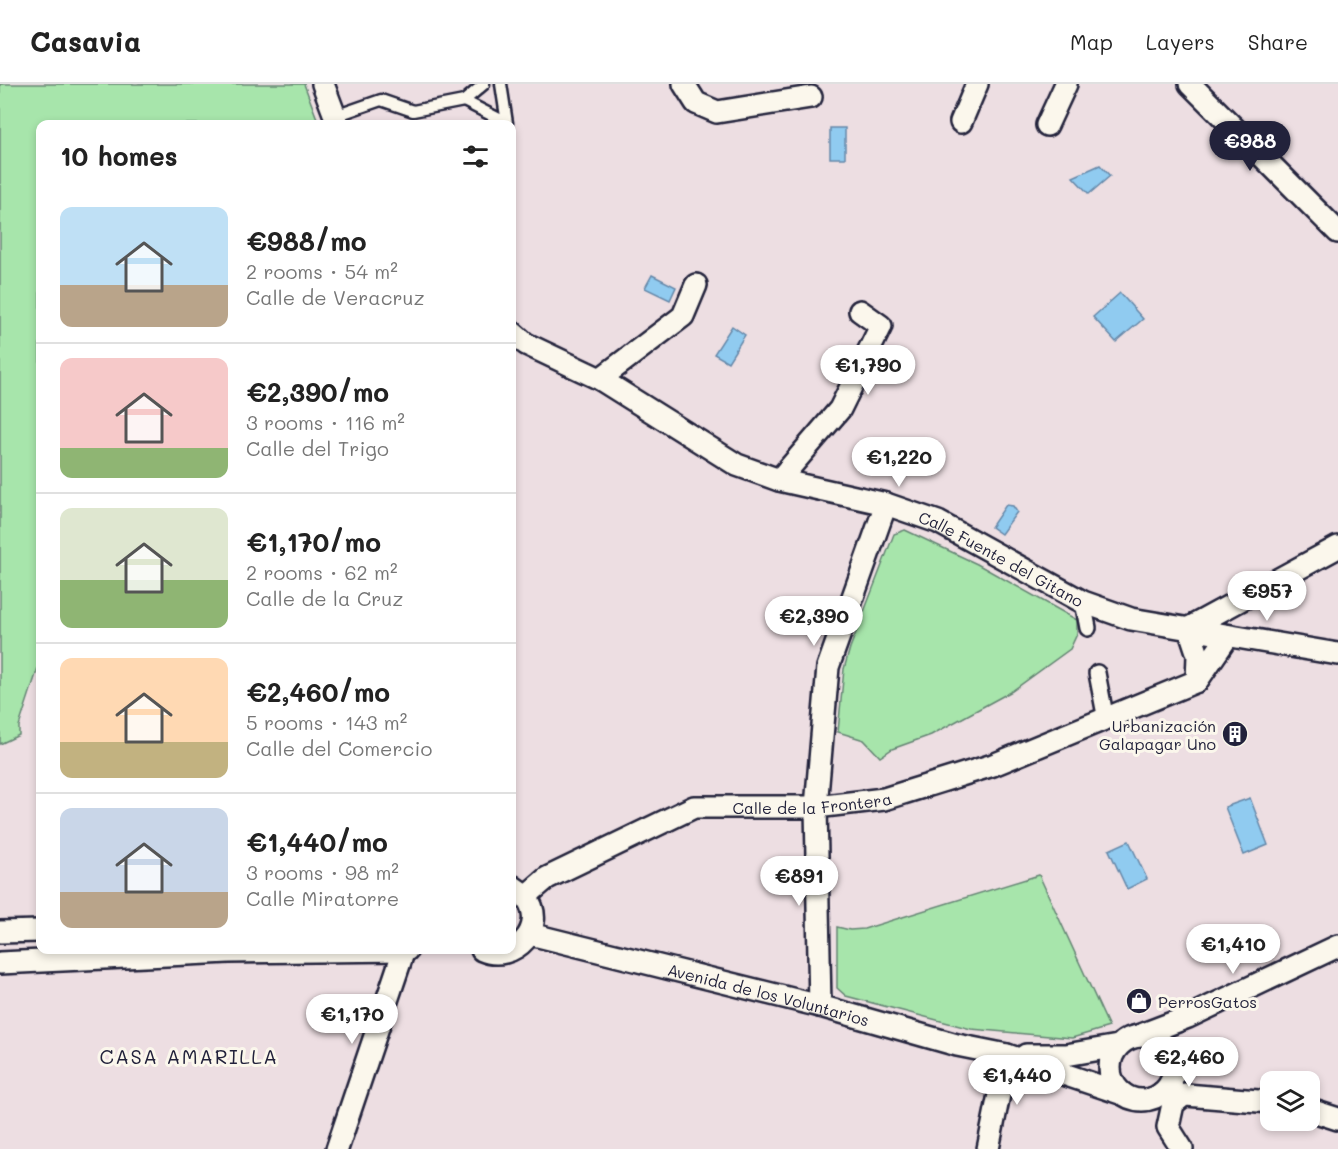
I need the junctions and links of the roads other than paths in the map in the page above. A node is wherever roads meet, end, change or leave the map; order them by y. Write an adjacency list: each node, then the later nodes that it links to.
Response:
1 (323, 84): 10 (street)
2 (484, 84): 9 (lane)
3 (501, 84): 12 (lane)
4 (684, 84): 8 (street)
5 (977, 84): 13 (street)
6 (1066, 84): 14 (street)
7 (1190, 84): 15 (street)
8 (811, 97)
9 (464, 101): 10 (lane); 11 (lane)
10 (336, 120)
11 (501, 120)
12 (507, 120)
13 (961, 122)
14 (1047, 125)
15 (1338, 232)
16 (696, 285): 19 (street)
17 (860, 311): 20 (street)
18 (516, 335): 19 (street, Calle Fuente del Gitano)
19 (600, 379): 20 (street, Calle Fuente del Gitano)
20 (779, 480): 21 (street, Calle Fuente del Gitano)
21 (886, 504): 23 (street, Calle Fuente del Gitano); 31 (street)
22 (1338, 547): 24 (street)
23 (1083, 602): 24 (street, Calle Fuente del Gitano); 25 (street)
24 (1189, 627): 26 (street); 29 (street)
25 (1088, 628)
26 (1228, 636): 27 (street); 29 (street)
27 (1338, 654)
28 (1097, 673): 30 (street)
29 (1197, 681): 30 (street, Calle de la Frontera)
30 (1106, 720): 31 (street, Calle de la Frontera)
31 (816, 807): 32 (street, Calle de la Frontera); 41 (street)
32 (519, 891): 35 (street)
33 (36, 931): 34 (street)
34 (0, 932)
35 (530, 934): 37 (street); 41 (street, Avenida de los Voluntarios)
36 (1338, 946): 42 (street)
37 (516, 948)
38 (172, 954): 40 (street)
39 (404, 954): 52 (street)
40 (0, 963)
41 (820, 1006): 44 (street, Avenida de los Voluntarios)
42 (1138, 1036): 43 (street); 47 (street)
43 (1118, 1046): 44 (street, Avenida de los Voluntarios); 45 (street)
44 (1007, 1055): 45 (street, Avenida de los Voluntarios); 53 (street)
45 (1124, 1094): 47 (street)
46 (1185, 1094): 47 (street); 48 (street); 51 (street)
47 (1159, 1095): 51 (street)
48 (1260, 1101)
49 (1320, 1113): 50 (street)
50 (1338, 1119)
51 (1168, 1126): 54 (street)
52 (337, 1149)
53 (988, 1149)
54 (1182, 1149)

